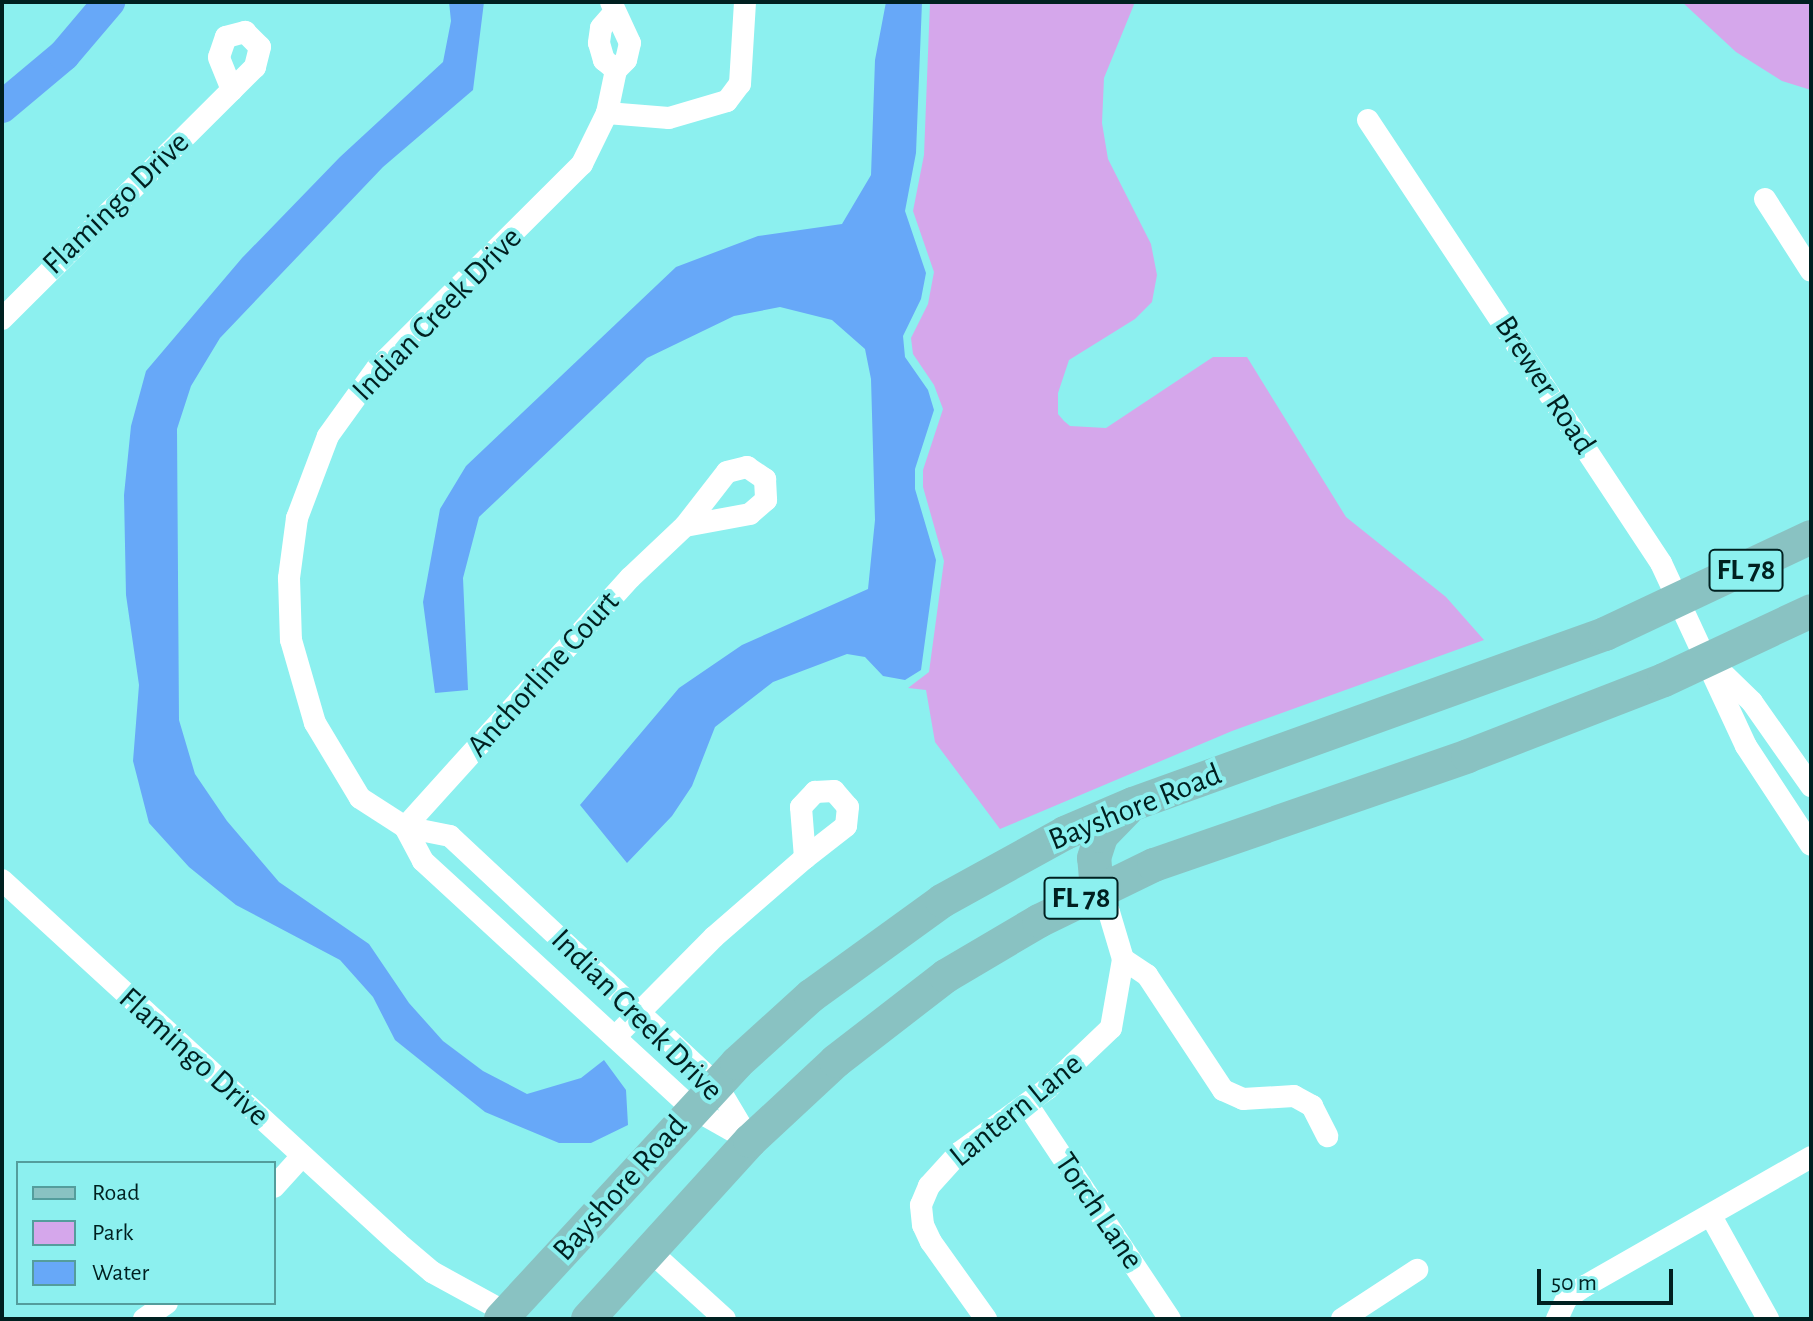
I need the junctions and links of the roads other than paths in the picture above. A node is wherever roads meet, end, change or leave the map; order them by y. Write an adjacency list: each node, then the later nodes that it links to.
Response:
1 (745, 2): 4 (street)
2 (612, 8): 4 (street, Indian Creek Drive)
3 (232, 90): 8 (street, Flamingo Drive)
4 (607, 113): 16 (street, Indian Creek Drive)
5 (1368, 120): 11 (street, Brewer Road)
6 (1765, 199): 7 (street)
7 (1811, 271)
8 (2, 319)
9 (685, 526): 16 (street, Anchorline Court)
10 (1811, 537): 11 (main road, Bayshore Road / FL 78)
11 (1681, 602): 13 (street, Brewer Road); 15 (main road, Bayshore Road / FL 78)
12 (1811, 611): 13 (main road, Bayshore Road / FL 78)
13 (1708, 659): 14 (street); 17 (street, Brewer Road); 20 (main road, Bayshore Road / FL 78)
14 (1811, 786)
15 (1133, 804): 20 (main road); 24 (main road, Bayshore Road / FL 78)
16 (405, 827): 22 (street, Indian Creek Drive); 23 (street, Indian Creek Drive)
17 (1811, 845)
18 (805, 858): 22 (street)
19 (2, 880): 28 (street, Flamingo Drive)
20 (1097, 890): 21 (street, Lantern Lane); 27 (main road, Bayshore Road / FL 78)
21 (1123, 959): 25 (street, Lantern Lane); 26 (street)
22 (640, 1013): 23 (street); 24 (street, Indian Creek Drive)
23 (616, 1036): 24 (street, Indian Creek Drive)
24 (704, 1096): 27 (street, Indian Creek Drive); 27 (street, Indian Creek Drive); 35 (main road, Bayshore Road / FL 78)
25 (1027, 1104): 39 (street, Lantern Lane); 40 (street, Torch Lane)
26 (1327, 1136)
27 (750, 1141): 32 (main road, Bayshore Road / FL 78)
28 (302, 1156): 30 (street); 35 (street, Flamingo Drive)
29 (1811, 1157): 31 (street)
30 (276, 1185)
31 (1711, 1216): 42 (street); 43 (street)
32 (650, 1251): 37 (main road, Bayshore Road / FL 78); 38 (street)
33 (1417, 1270): 41 (street)
34 (164, 1305): 36 (street)
35 (504, 1316)
36 (144, 1319)
37 (588, 1319)
38 (725, 1319)
39 (986, 1319)
40 (1170, 1319)
41 (1342, 1319)
42 (1557, 1319)
43 (1768, 1319)

